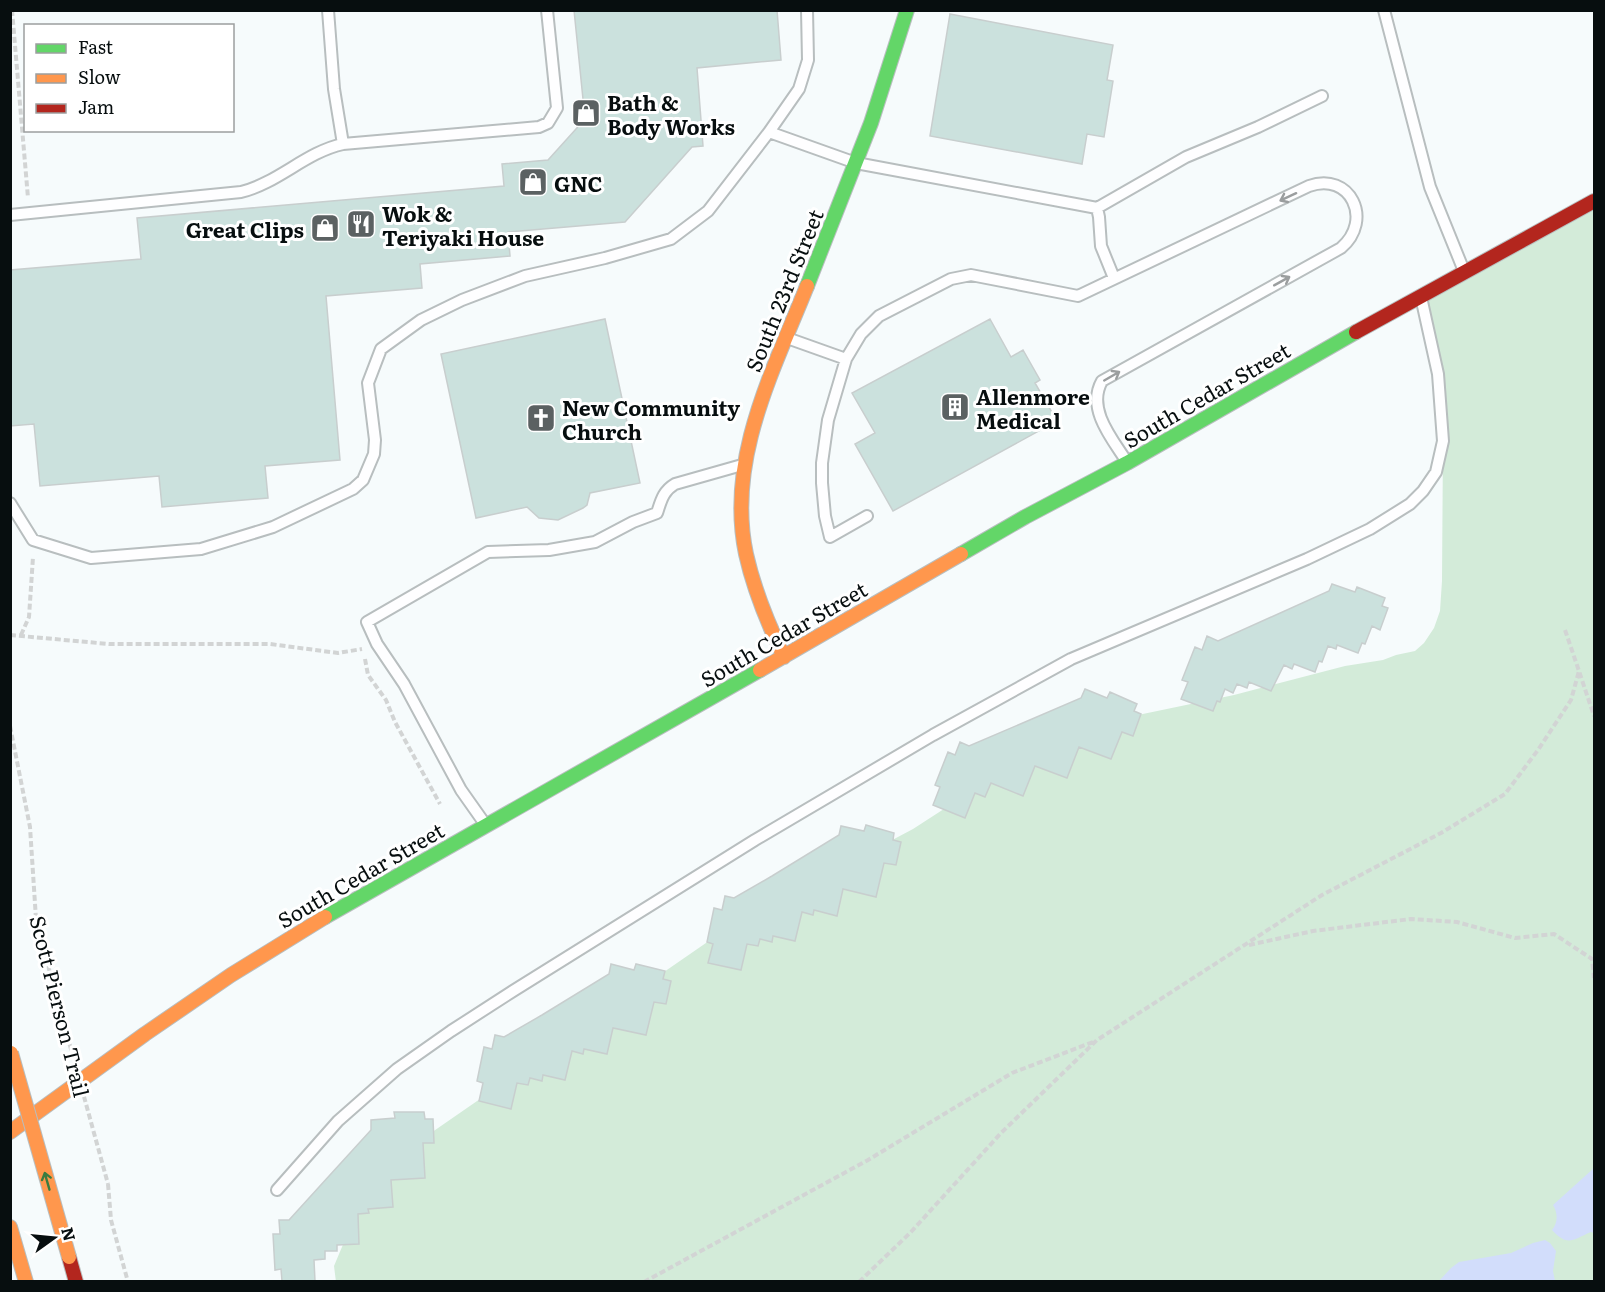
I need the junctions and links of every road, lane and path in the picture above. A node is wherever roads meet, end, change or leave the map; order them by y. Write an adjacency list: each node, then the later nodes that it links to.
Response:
1 (12, 10): 13 (path)
2 (328, 10): 9 (lane)
3 (547, 10): 9 (lane)
4 (807, 10): 8 (lane)
5 (907, 10): 10 (main road, South 23rd Street)
6 (1384, 10): 15 (lane)
7 (1322, 96): 12 (lane)
8 (769, 132): 10 (lane); 24 (lane)
9 (343, 144): 13 (lane)
10 (856, 163): 12 (lane); 18 (main road, South 23rd Street)
11 (1594, 201): 15 (main road, South Cedar Street)
12 (1096, 208): 16 (lane)
13 (30, 213): 14 (lane)
14 (10, 215)
15 (1465, 273): 17 (main road, South Cedar Street)
16 (1114, 278): 19 (lane); 20 (lane, one-way to 16)
17 (1420, 296): 20 (main road, South Cedar Street); 41 (lane)
18 (786, 338): 19 (lane); 21 (main road, South 23rd Street)
19 (846, 359): 23 (lane)
20 (1127, 463): 30 (main road, South Cedar Street)
21 (745, 464): 28 (lane); 30 (main road, South 23rd Street)
22 (10, 503): 24 (lane)
23 (867, 516)
24 (33, 540): 27 (path)
25 (1565, 630): 31 (path)
26 (10, 634): 27 (path)
27 (21, 635): 29 (path)
28 (377, 644): 29 (path); 35 (lane)
29 (362, 649): 34 (path)
30 (784, 657): 35 (main road, South Cedar Street)
31 (1579, 671): 32 (path); 36 (path)
32 (1594, 716)
33 (10, 726): 45 (path, Scott Pierson Trail, bridge)
34 (440, 804)
35 (486, 825): 40 (main road, South Cedar Street)
36 (1245, 946): 37 (path); 38 (path)
37 (1594, 978)
38 (1097, 1040): 46 (path); 47 (path)
39 (11, 1052): 44 (main road, one-way to 39, bridge)
40 (10, 1132)
41 (277, 1190)
42 (10, 1227): 43 (main road)
43 (26, 1281)
44 (76, 1281)
45 (128, 1281)
46 (644, 1281)
47 (859, 1281)

